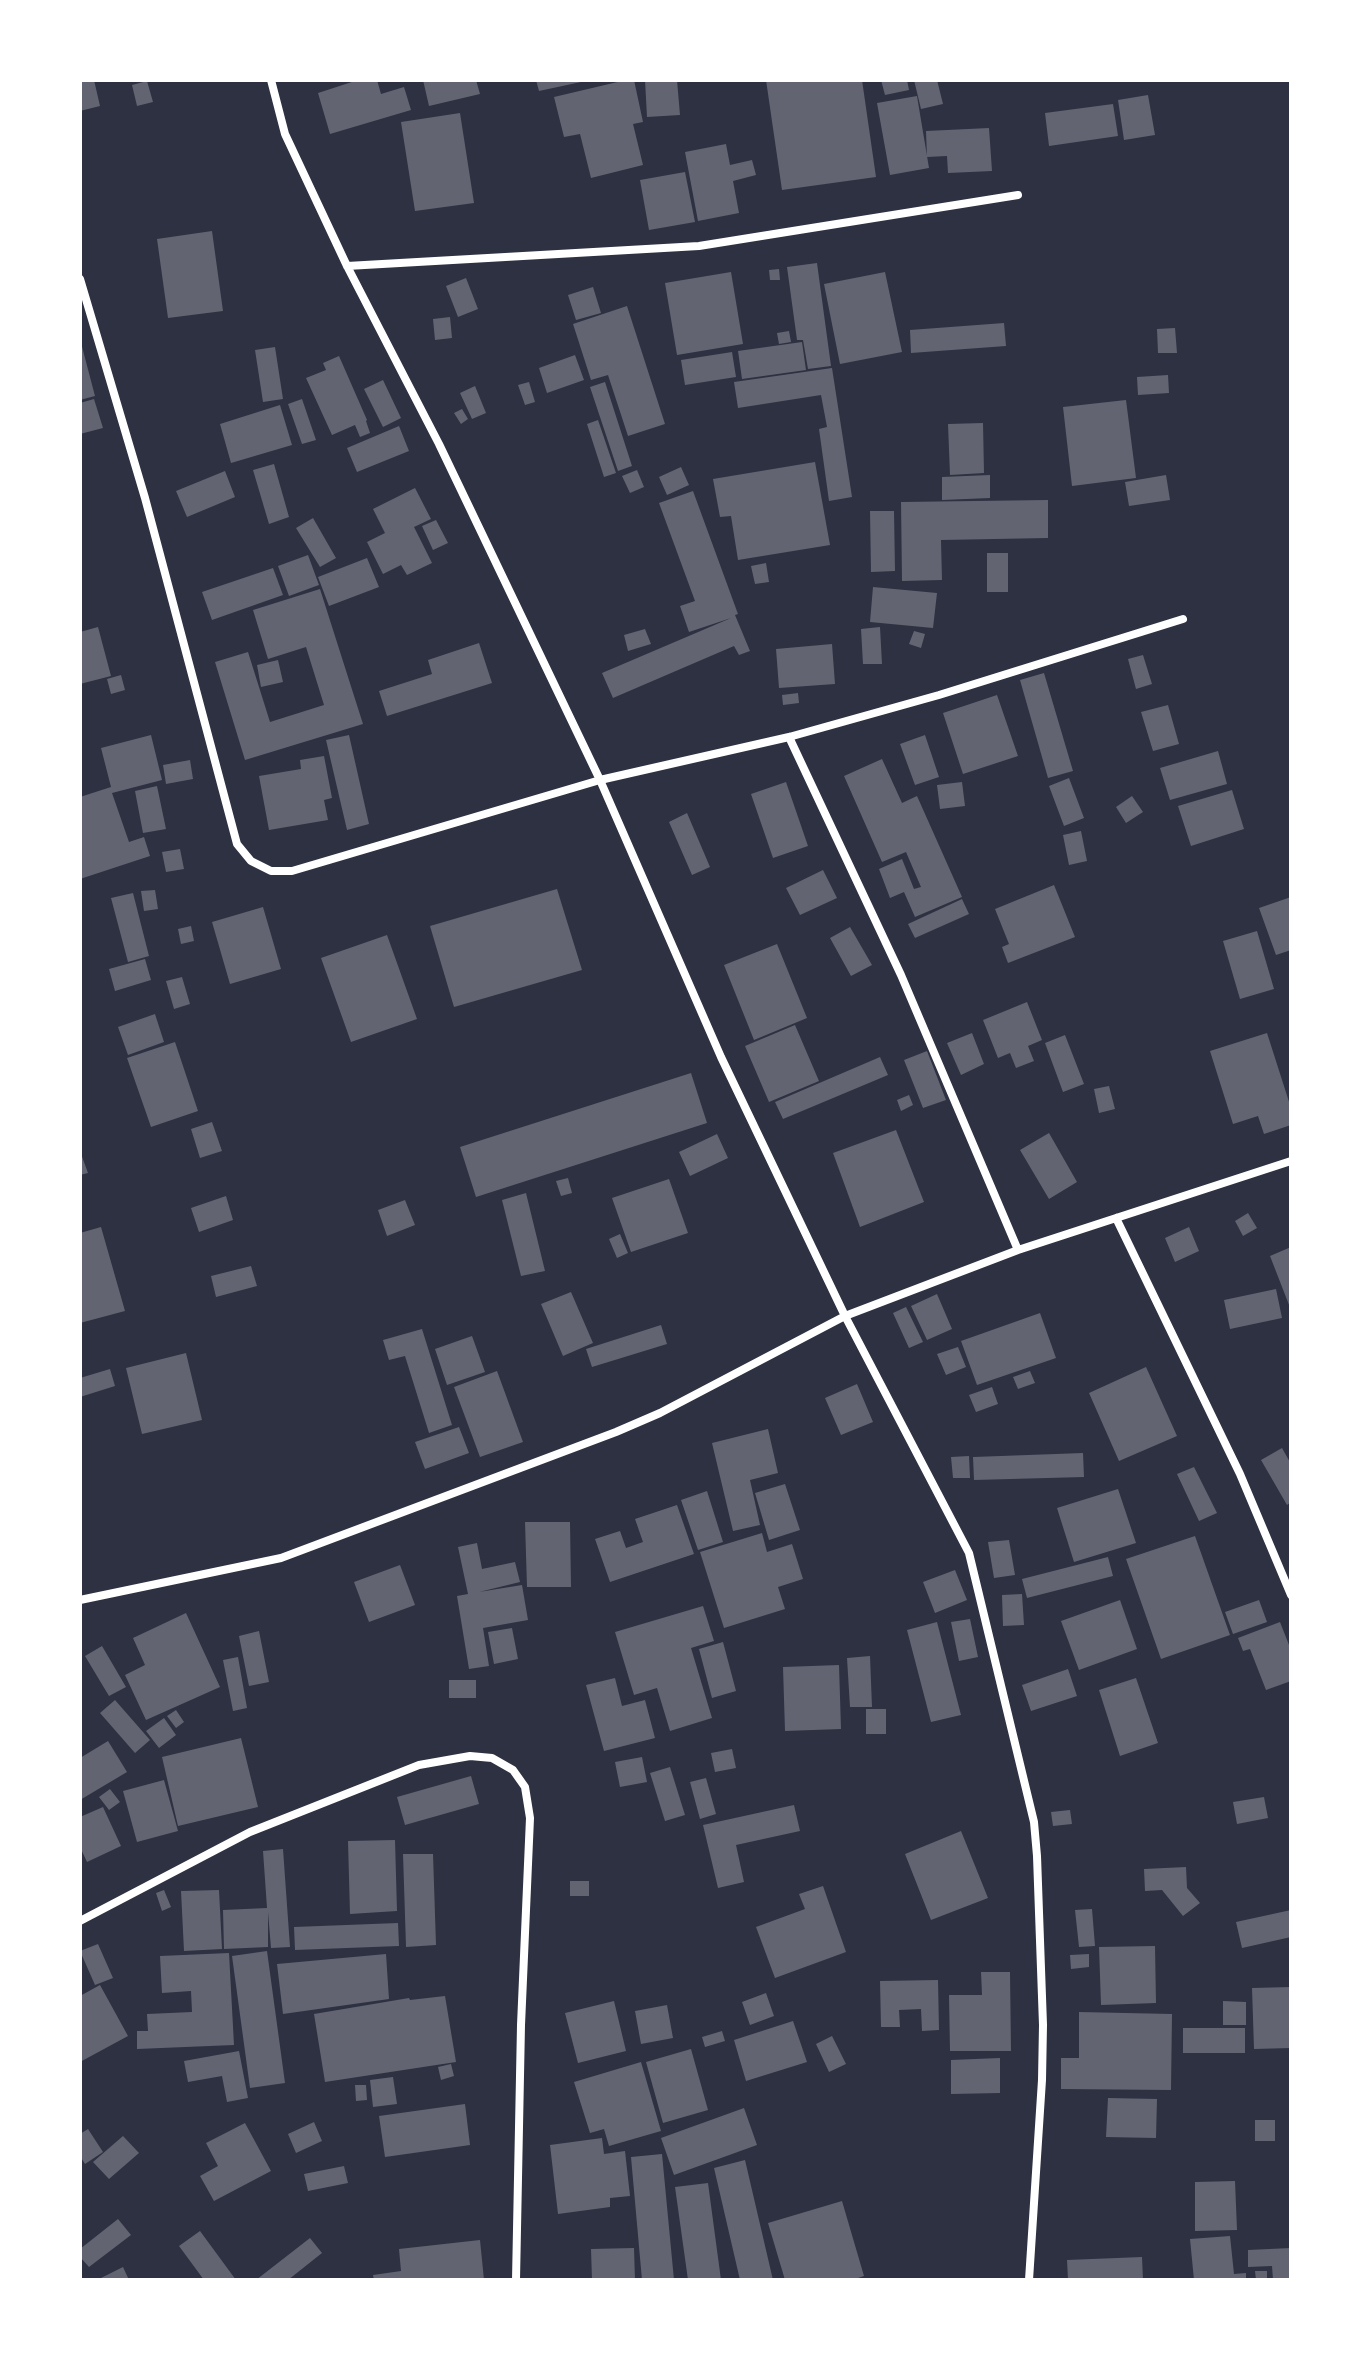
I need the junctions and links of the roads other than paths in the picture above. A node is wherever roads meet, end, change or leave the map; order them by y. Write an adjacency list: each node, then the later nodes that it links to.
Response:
1 (271, 80): 3 (lane)
2 (1018, 195): 3 (lane)
3 (347, 266): 7 (lane)
4 (80, 279): 7 (lane)
5 (1183, 619): 6 (lane)
6 (789, 737): 7 (lane); 10 (lane)
7 (600, 780): 11 (lane)
8 (1291, 1161): 9 (lane)
9 (1116, 1218): 10 (lane); 12 (lane)
10 (1018, 1250): 11 (lane)
11 (845, 1316): 13 (lane); 16 (lane)
12 (1291, 1595)
13 (80, 1600)
14 (80, 1921): 15 (lane)
15 (516, 2280)
16 (1030, 2280)

